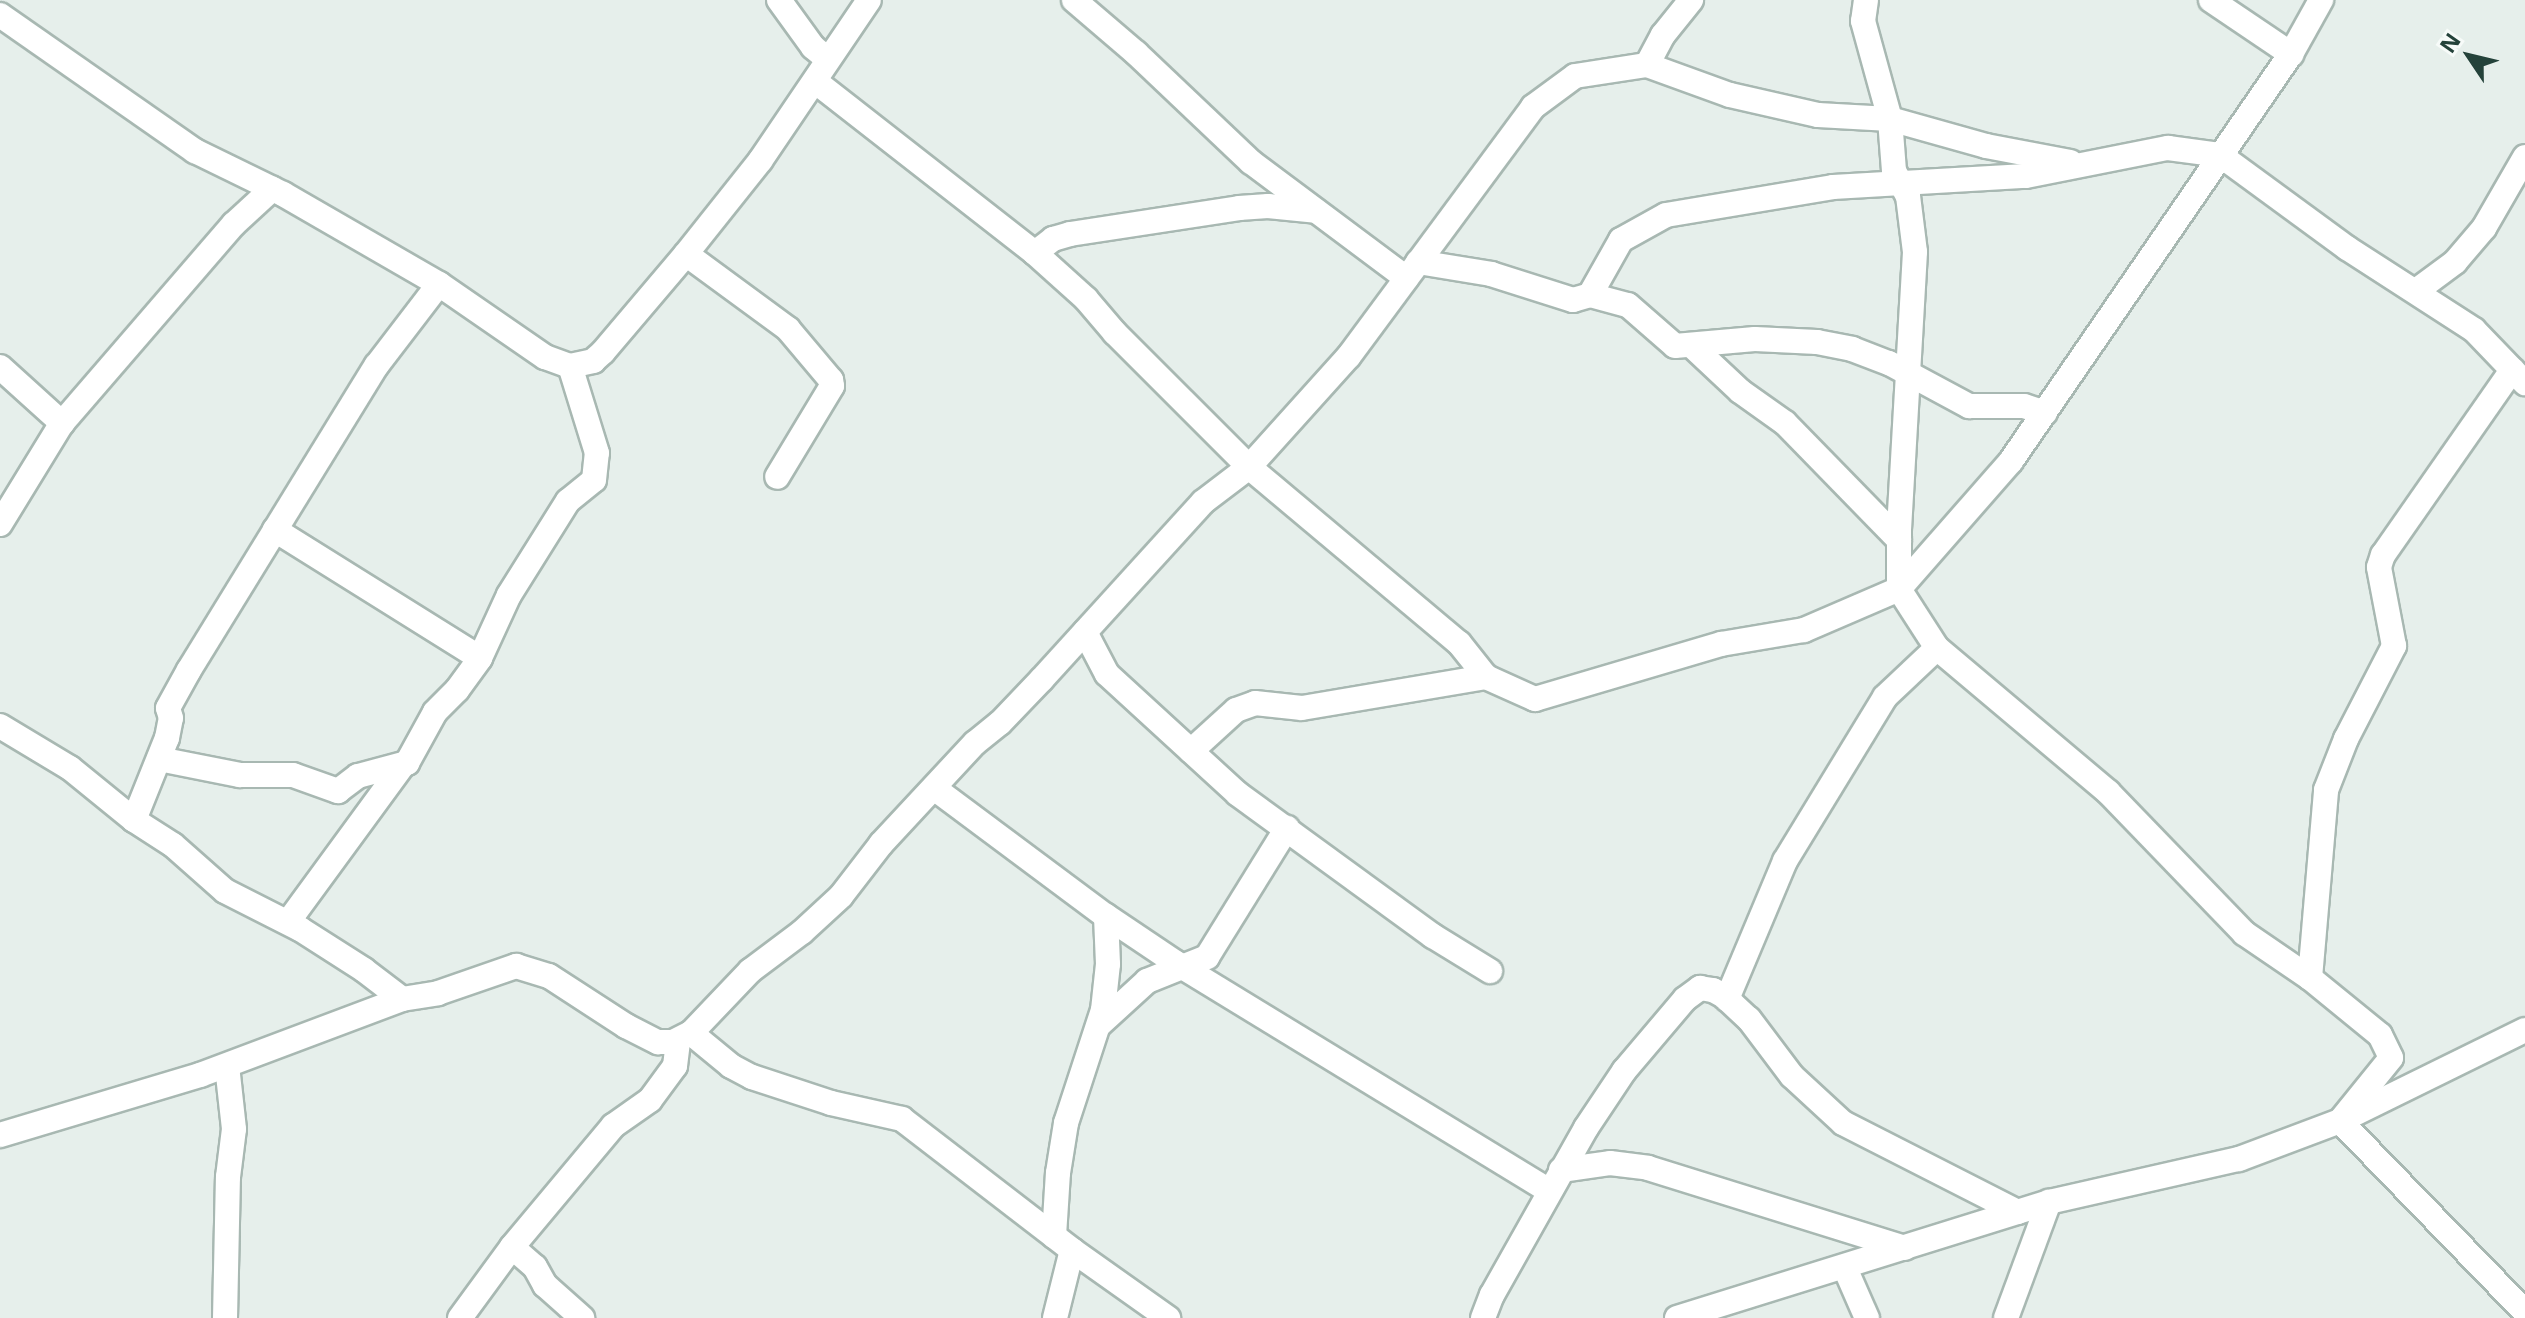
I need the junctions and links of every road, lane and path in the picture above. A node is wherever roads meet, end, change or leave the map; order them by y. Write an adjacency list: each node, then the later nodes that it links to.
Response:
1 (779, 0): 10 (street)
2 (869, 0): 10 (street)
3 (1074, 0): 19 (street)
4 (1691, 0): 11 (street)
5 (1866, 0): 13 (street)
6 (2211, 0): 9 (street)
7 (2321, 0): 9 (street)
8 (0, 15): 18 (street)
9 (2291, 54): 14 (street)
10 (826, 58): 12 (street)
11 (1647, 65): 13 (street); 22 (street)
12 (816, 82): 20 (street); 21 (street)
13 (1890, 119): 16 (street); 17 (street)
14 (2220, 155): 16 (street); 24 (street); 31 (street)
15 (2525, 157): 24 (street)
16 (2084, 164): 17 (street)
17 (1903, 182): 25 (street); 29 (street)
18 (272, 189): 23 (street); 32 (street)
19 (1316, 211): 20 (street); 22 (street)
20 (1035, 253): 33 (street)
21 (686, 254): 27 (street); 34 (street)
22 (1412, 270): 25 (street); 33 (street)
23 (439, 284): 27 (street); 36 (street)
24 (2416, 291): 30 (street)
25 (1590, 295): 26 (street)
26 (1691, 345): 29 (street); 37 (street)
27 (570, 366): 41 (street)
28 (0, 367): 32 (street)
29 (1906, 370): 31 (street); 37 (street)
30 (2519, 377): 54 (street)
31 (2045, 413): 38 (street)
32 (62, 423): 35 (street)
33 (1249, 467): 39 (street); 42 (street)
34 (777, 477)
35 (0, 524)
36 (275, 530): 41 (street); 45 (street)
37 (1899, 540): 38 (street)
38 (1899, 589): 40 (street); 42 (street)
39 (1085, 632): 44 (street); 47 (street)
40 (1937, 648): 54 (street); 56 (street)
41 (480, 658): 46 (street)
42 (1486, 677): 44 (street)
43 (0, 726): 48 (street)
44 (1191, 751): 49 (street)
45 (159, 759): 46 (street); 48 (street)
46 (402, 766): 51 (street)
47 (934, 788): 50 (street); 59 (street)
48 (134, 820): 51 (street)
49 (1287, 828): 52 (street); 53 (street)
50 (1106, 916): 52 (street); 57 (street)
51 (288, 922): 55 (street)
52 (1185, 968): 57 (street); 64 (street)
53 (1490, 971)
54 (2310, 978): 61 (street)
55 (402, 999): 59 (street); 60 (street)
56 (1727, 999): 63 (street); 66 (street)
57 (1097, 1027): 67 (street)
58 (2525, 1030): 61 (street)
59 (685, 1037): 67 (street); 68 (street)
60 (227, 1066): 62 (street); 72 (street)
61 (2340, 1121): 65 (street); 71 (street)
62 (0, 1135)
63 (1561, 1170): 64 (street); 69 (street)
64 (1549, 1191): 77 (street)
65 (2049, 1202): 66 (street); 80 (street)
66 (2018, 1212): 69 (street)
67 (1063, 1243): 75 (street); 76 (street)
68 (512, 1247): 73 (street); 74 (street)
69 (1905, 1248): 70 (street)
70 (1845, 1268): 78 (street); 79 (street)
71 (2525, 1312)
72 (225, 1318)
73 (460, 1318)
74 (582, 1318)
75 (1055, 1318)
76 (1168, 1318)
77 (1483, 1318)
78 (1677, 1318)
79 (1867, 1318)
80 (2006, 1318)

